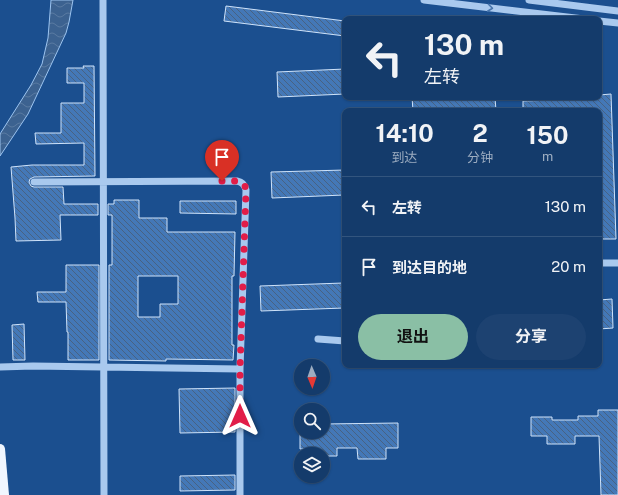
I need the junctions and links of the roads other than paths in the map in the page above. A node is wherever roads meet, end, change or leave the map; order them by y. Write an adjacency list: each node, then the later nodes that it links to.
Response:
1 (103, 0): 9 (street)
2 (424, 0): 5 (street, one-way to 5)
3 (529, 0): 4 (street)
4 (618, 10)
5 (559, 16)
6 (602, 21): 7 (street)
7 (618, 23)
8 (34, 182): 9 (street)
9 (103, 182): 15 (street); 16 (street)
10 (602, 263): 11 (street)
11 (618, 263)
12 (318, 339): 13 (street)
13 (342, 341)
14 (0, 367): 15 (street)
15 (104, 367): 16 (street); 19 (street)
16 (240, 369): 20 (street)
17 (0, 449): 18 (main road)
18 (4, 495)
19 (104, 495)
20 (240, 495)

